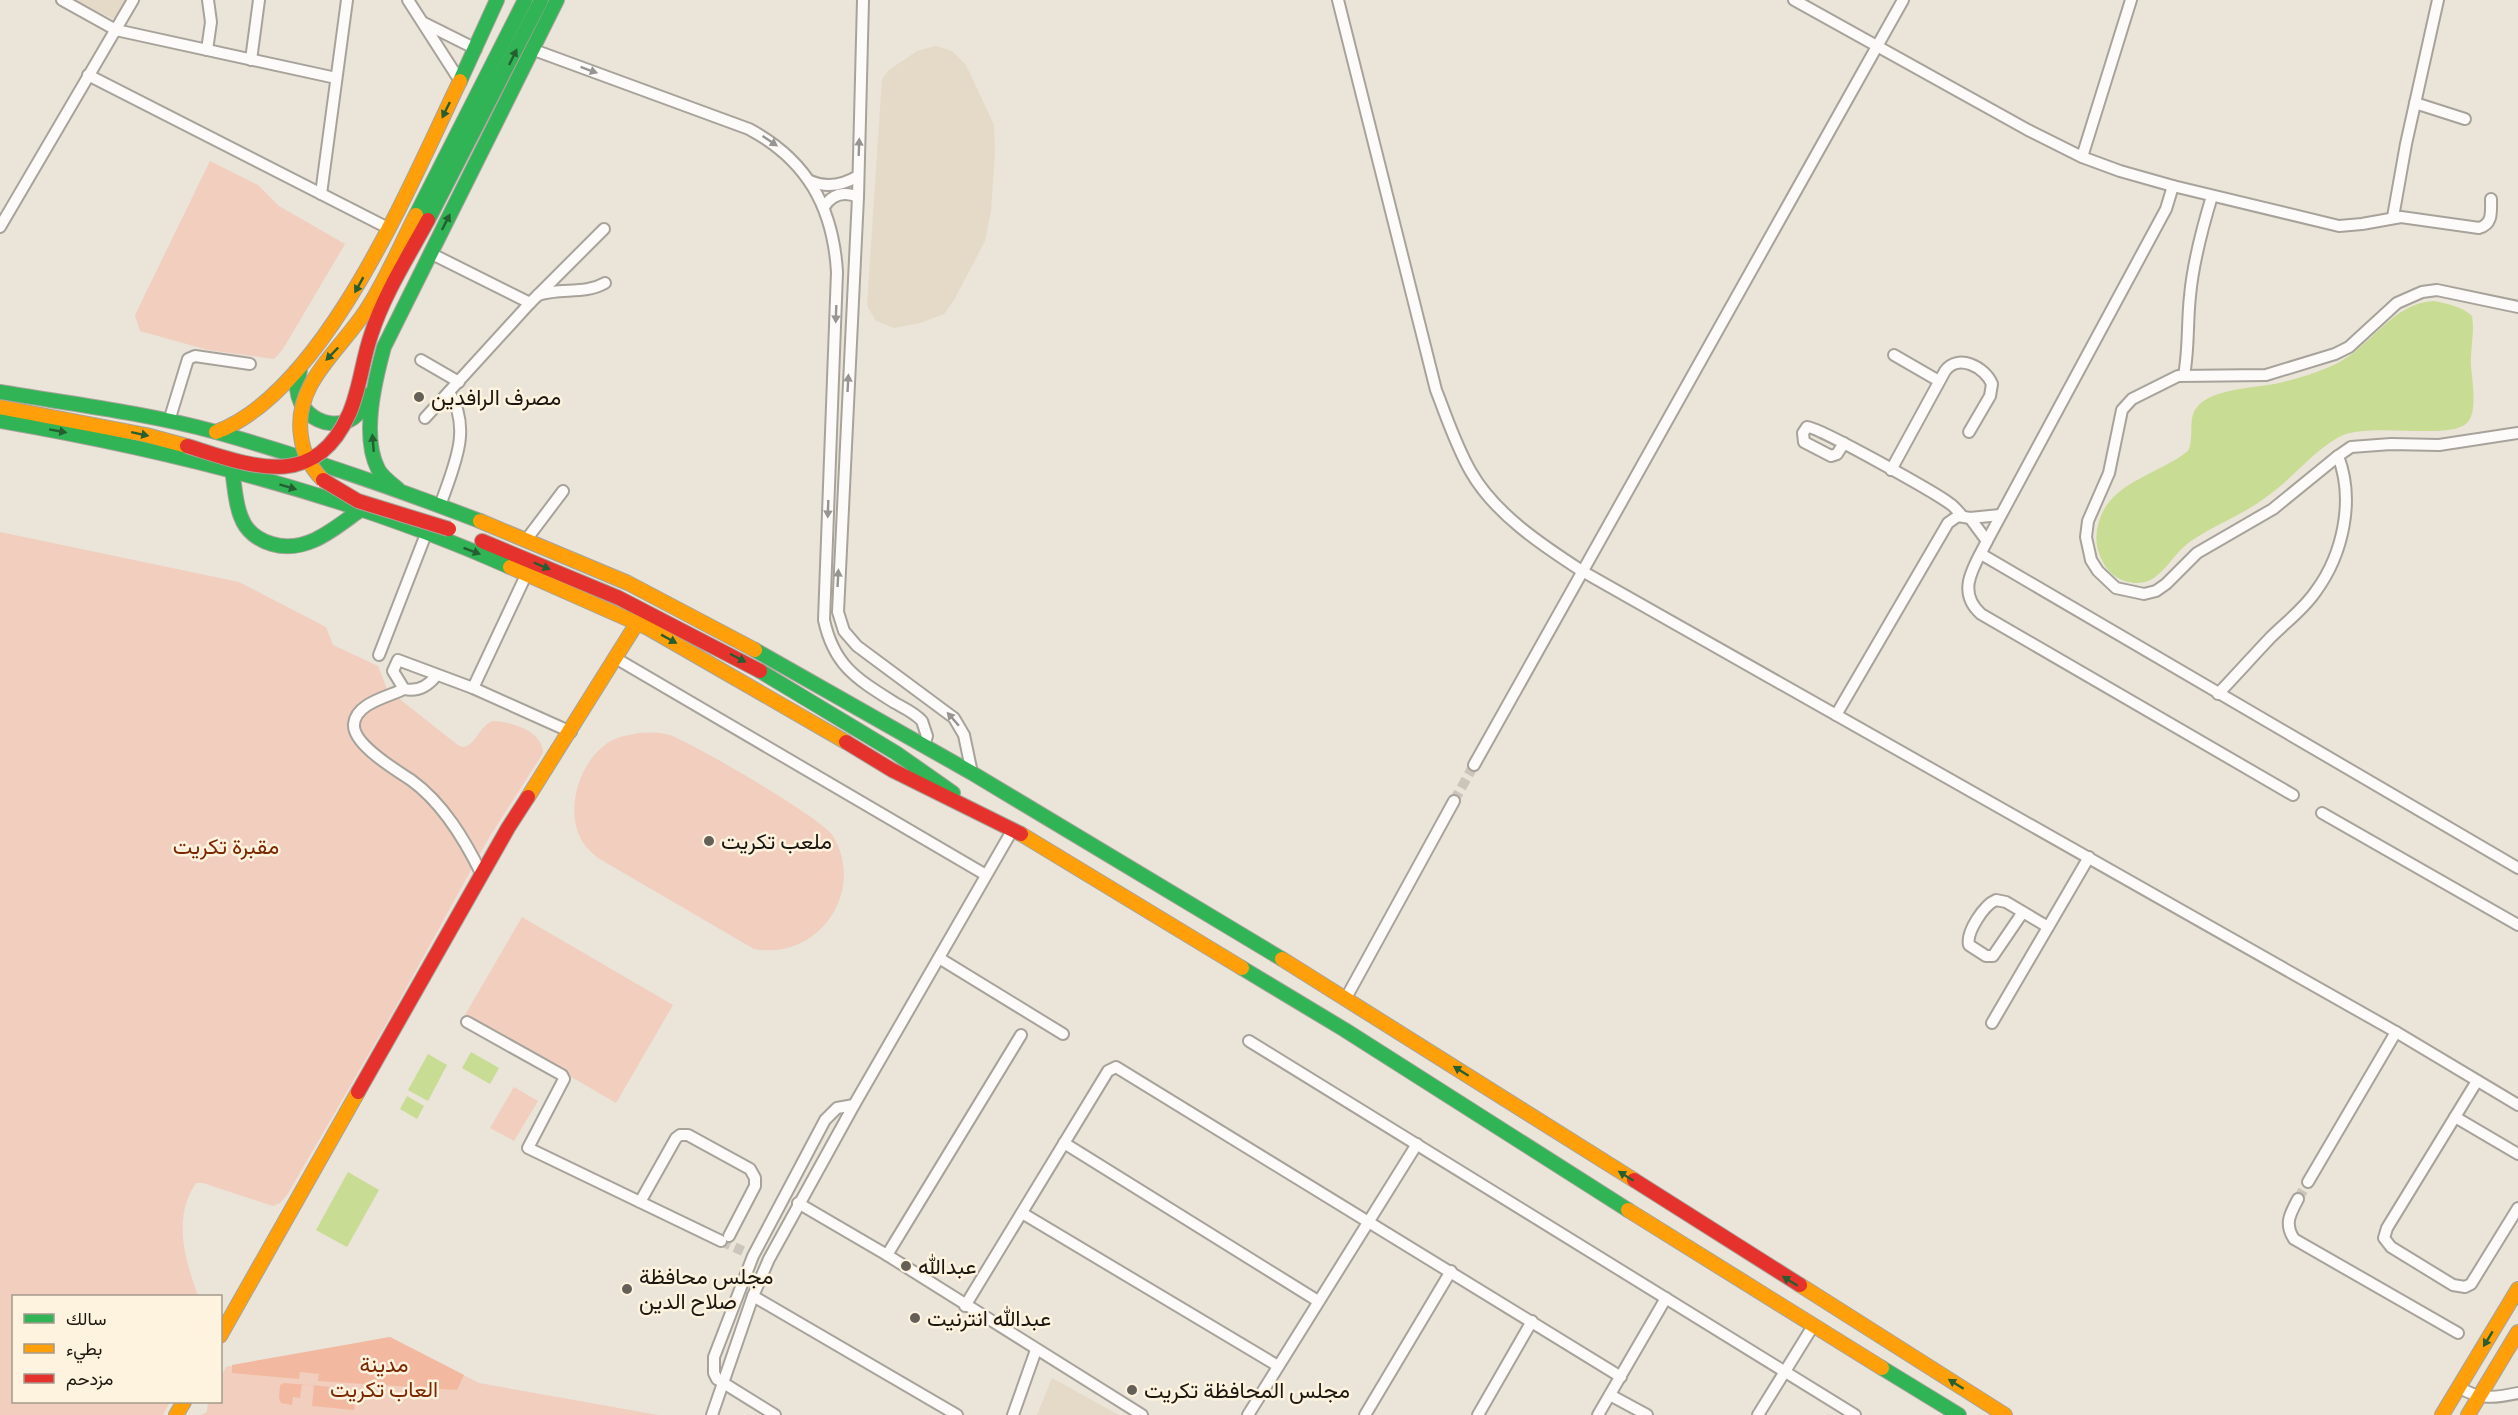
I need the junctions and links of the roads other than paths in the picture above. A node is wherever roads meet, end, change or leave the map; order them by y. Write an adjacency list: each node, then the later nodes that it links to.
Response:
1 (62, 0): 19 (street)
2 (133, 0): 19 (street)
3 (208, 0): 21 (street)
4 (259, 0): 24 (street)
5 (347, 0): 26 (street)
6 (408, 0): 18 (street)
7 (497, 0): 22 (main road)
8 (525, 0): 40 (main road)
9 (541, 0): 17 (main road)
10 (863, 0): 31 (street, one-way to 10)
11 (1338, 0): 79 (street)
12 (1794, 0): 20 (street)
13 (1903, 0): 20 (street)
14 (2131, 0): 30 (street)
15 (2438, 0): 28 (street)
16 (555, 4): 17 (main road); 23 (main road)
17 (532, 17): 40 (main road, one-way to 17)
18 (424, 23): 22 (street); 27 (street)
19 (116, 30): 21 (street); 25 (street)
20 (1878, 46): 30 (street); 79 (street)
21 (207, 50): 24 (street)
22 (476, 50): 27 (main road)
23 (534, 50): 32 (street, one-way to 32); 44 (main road, one-way to 23)
24 (251, 60): 26 (street)
25 (88, 75): 34 (street); 41 (street)
26 (336, 78): 34 (street)
27 (460, 81): 42 (main road, one-way to 42)
28 (2415, 103): 29 (street); 39 (street)
29 (2465, 119)
30 (2082, 157): 33 (street)
31 (858, 176): 32 (street); 36 (street)
32 (810, 181): 38 (street)
33 (2173, 186): 35 (street); 73 (street)
34 (321, 194): 42 (street)
35 (2212, 196): 39 (street); 53 (street)
36 (858, 198): 38 (street); 92 (street, one-way to 36)
37 (2491, 199): 39 (street)
38 (824, 207): 90 (street, one-way to 90)
39 (2393, 217)
40 (422, 218): 58 (main road, one-way to 40, bridge); 95 (main road, one-way to 95, bridge)
41 (0, 227)
42 (388, 228): 48 (main road, one-way to 48)
43 (604, 229): 46 (street)
44 (430, 253): 46 (street); 52 (main road)
45 (605, 282): 46 (street)
46 (534, 299): 55 (street)
47 (2518, 307): 53 (street)
48 (312, 353): 52 (main road); 62 (main road)
49 (1893, 355): 54 (street)
50 (421, 360): 55 (street)
51 (250, 364): 60 (street)
52 (378, 366): 69 (main road, one-way to 52)
53 (2184, 375): 66 (street)
54 (1940, 381): 63 (street); 67 (street)
55 (459, 382): 57 (street)
56 (0, 392): 60 (main road)
57 (450, 392): 59 (street); 71 (street)
58 (0, 407)
59 (424, 418)
60 (169, 421): 62 (main road)
61 (0, 422): 68 (main road, one-way to 68)
62 (216, 432): 69 (main road)
63 (1969, 432)
64 (2518, 433): 66 (street)
65 (1844, 443): 67 (street)
66 (2338, 456): 87 (street)
67 (1891, 470): 74 (street)
68 (232, 471): 72 (main road, one-way to 72); 72 (main road)
69 (400, 491): 71 (main road)
70 (563, 491): 76 (street)
71 (440, 506): 76 (main road)
72 (360, 510): 75 (main road)
73 (2000, 515): 74 (street); 77 (street)
74 (1966, 517): 77 (street); 88 (street)
75 (426, 534): 80 (main road, one-way to 80); 82 (street)
76 (526, 540): 90 (main road)
77 (1987, 541): 78 (street)
78 (1981, 554): 87 (street); 93 (street)
79 (1581, 571): 88 (street); 91 (street)
80 (527, 573): 81 (main road); 85 (street)
81 (637, 623): 83 (main road); 95 (main road, one-way to 95)
82 (379, 655)
83 (617, 658): 89 (main road); 101 (street)
84 (436, 676): 85 (street); 86 (street); 86 (street)
85 (473, 688): 89 (street)
86 (404, 689): 100 (street)
87 (2218, 694): 99 (street)
88 (1836, 715): 98 (street)
89 (571, 732): 100 (main road)
90 (924, 745): 92 (main road)
91 (1474, 765)
92 (972, 773): 106 (main road)
93 (2294, 795)
94 (1454, 801): 106 (street)
95 (969, 807): 97 (main road)
96 (2322, 813): 103 (street)
97 (1013, 830): 101 (street); 110 (main road)
98 (2089, 857): 104 (street); 111 (street)
99 (2518, 868)
100 (482, 875): 138 (main road)
101 (986, 875): 105 (street)
102 (2023, 912): 102 (street); 104 (street)
103 (2518, 925)
104 (2048, 927): 109 (street)
105 (939, 957): 112 (street); 116 (street)
106 (1346, 998): 107 (main road)
107 (1359, 1007): 110 (main road); 163 (main road, one-way to 107)
108 (467, 1022): 124 (street)
109 (1992, 1023)
110 (1346, 1030): 137 (main road)
111 (2396, 1032): 115 (street); 122 (street)
112 (1063, 1034)
113 (1021, 1035): 129 (street)
114 (1249, 1041): 120 (street)
115 (2477, 1081): 117 (street); 118 (street)
116 (854, 1105): 125 (street); 145 (street)
117 (2518, 1105)
118 (2455, 1117): 121 (street); 126 (street)
119 (1064, 1143): 127 (street); 128 (street); 134 (street)
120 (1418, 1144): 128 (street); 133 (street)
121 (2518, 1155)
122 (2308, 1182)
123 (2298, 1199): 140 (street)
124 (640, 1202): 124 (street)
125 (798, 1203): 129 (street); 132 (street)
126 (2518, 1208)
127 (1022, 1212): 135 (street); 142 (street)
128 (1369, 1220): 130 (street); 134 (street)
129 (886, 1255): 135 (street)
130 (1451, 1271): 136 (street); 156 (street)
131 (2518, 1289): 146 (main road, one-way to 146)
132 (753, 1296): 145 (street); 152 (street)
133 (1666, 1298): 143 (street); 144 (street)
134 (1318, 1301): 142 (street)
135 (965, 1306): 141 (street)
136 (1532, 1321): 144 (street); 157 (street)
137 (1813, 1326): 143 (street); 162 (main road)
138 (222, 1332)
139 (2518, 1332): 149 (main road)
140 (2458, 1333)
141 (1036, 1350): 153 (street); 154 (street)
142 (1278, 1366): 155 (street)
143 (1784, 1372): 160 (street); 161 (street)
144 (1621, 1377): 148 (street)
145 (723, 1384): 150 (street); 151 (street)
146 (2459, 1387): 149 (street); 164 (main road)
147 (2518, 1394): 149 (street)
148 (1610, 1395): 158 (street); 159 (street)
149 (2478, 1396): 165 (main road)
150 (712, 1415)
151 (775, 1415)
152 (957, 1415)
153 (1013, 1415)
154 (1142, 1415)
155 (1248, 1415)
156 (1365, 1415)
157 (1478, 1415)
158 (1598, 1415)
159 (1647, 1415)
160 (1758, 1415)
161 (1855, 1415)
162 (1959, 1415)
163 (2005, 1415)
164 (2442, 1415)
165 (2468, 1415)

